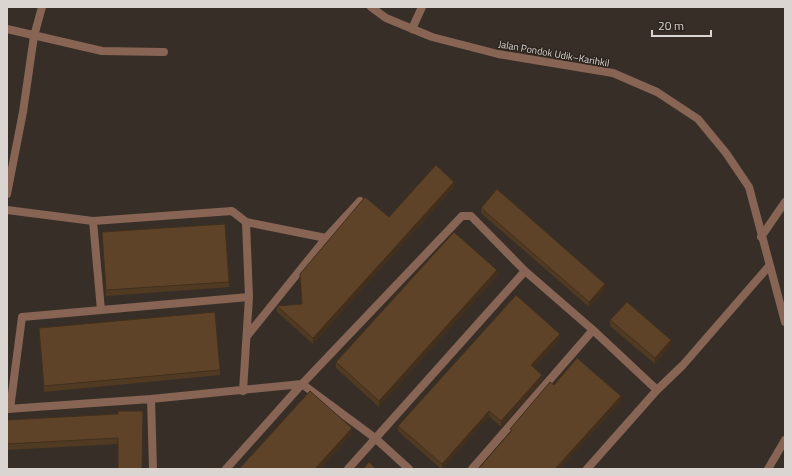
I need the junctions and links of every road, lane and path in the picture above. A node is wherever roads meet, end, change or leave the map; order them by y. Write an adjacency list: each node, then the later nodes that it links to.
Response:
1 (42, 7): 6 (street)
2 (372, 7): 5 (street, Jalan Pondok Udik–Karihkil)
3 (422, 7): 5 (street)
4 (7, 29): 6 (street)
5 (412, 29): 15 (street, Jalan Pondok Udik–Karihkil)
6 (34, 36): 7 (street); 8 (street)
7 (164, 52)
8 (7, 194)
9 (360, 201): 14 (street)
10 (785, 202): 15 (street)
11 (7, 210): 12 (street)
12 (93, 221): 13 (street); 19 (street)
13 (246, 222): 14 (street); 18 (street)
14 (326, 238): 22 (street)
15 (761, 238): 16 (street, Jalan Pondok Udik–Karihkil)
16 (769, 266): 20 (street, Jalan Pondok Udik–Karihkil); 24 (street)
17 (525, 271): 21 (street); 23 (street); 28 (street)
18 (249, 297): 19 (street); 22 (street)
19 (101, 310): 27 (street)
20 (785, 322)
21 (593, 330): 24 (street); 34 (street)
22 (247, 336): 25 (street)
23 (302, 384): 25 (street); 28 (street); 31 (street)
24 (657, 390): 35 (street)
25 (243, 391): 26 (street)
26 (151, 399): 27 (street); 30 (street)
27 (8, 409)
28 (375, 438): 32 (street); 33 (street)
29 (785, 440): 36 (street)
30 (153, 469)
31 (226, 469)
32 (348, 469)
33 (409, 469)
34 (472, 469)
35 (587, 469)
36 (768, 469)

